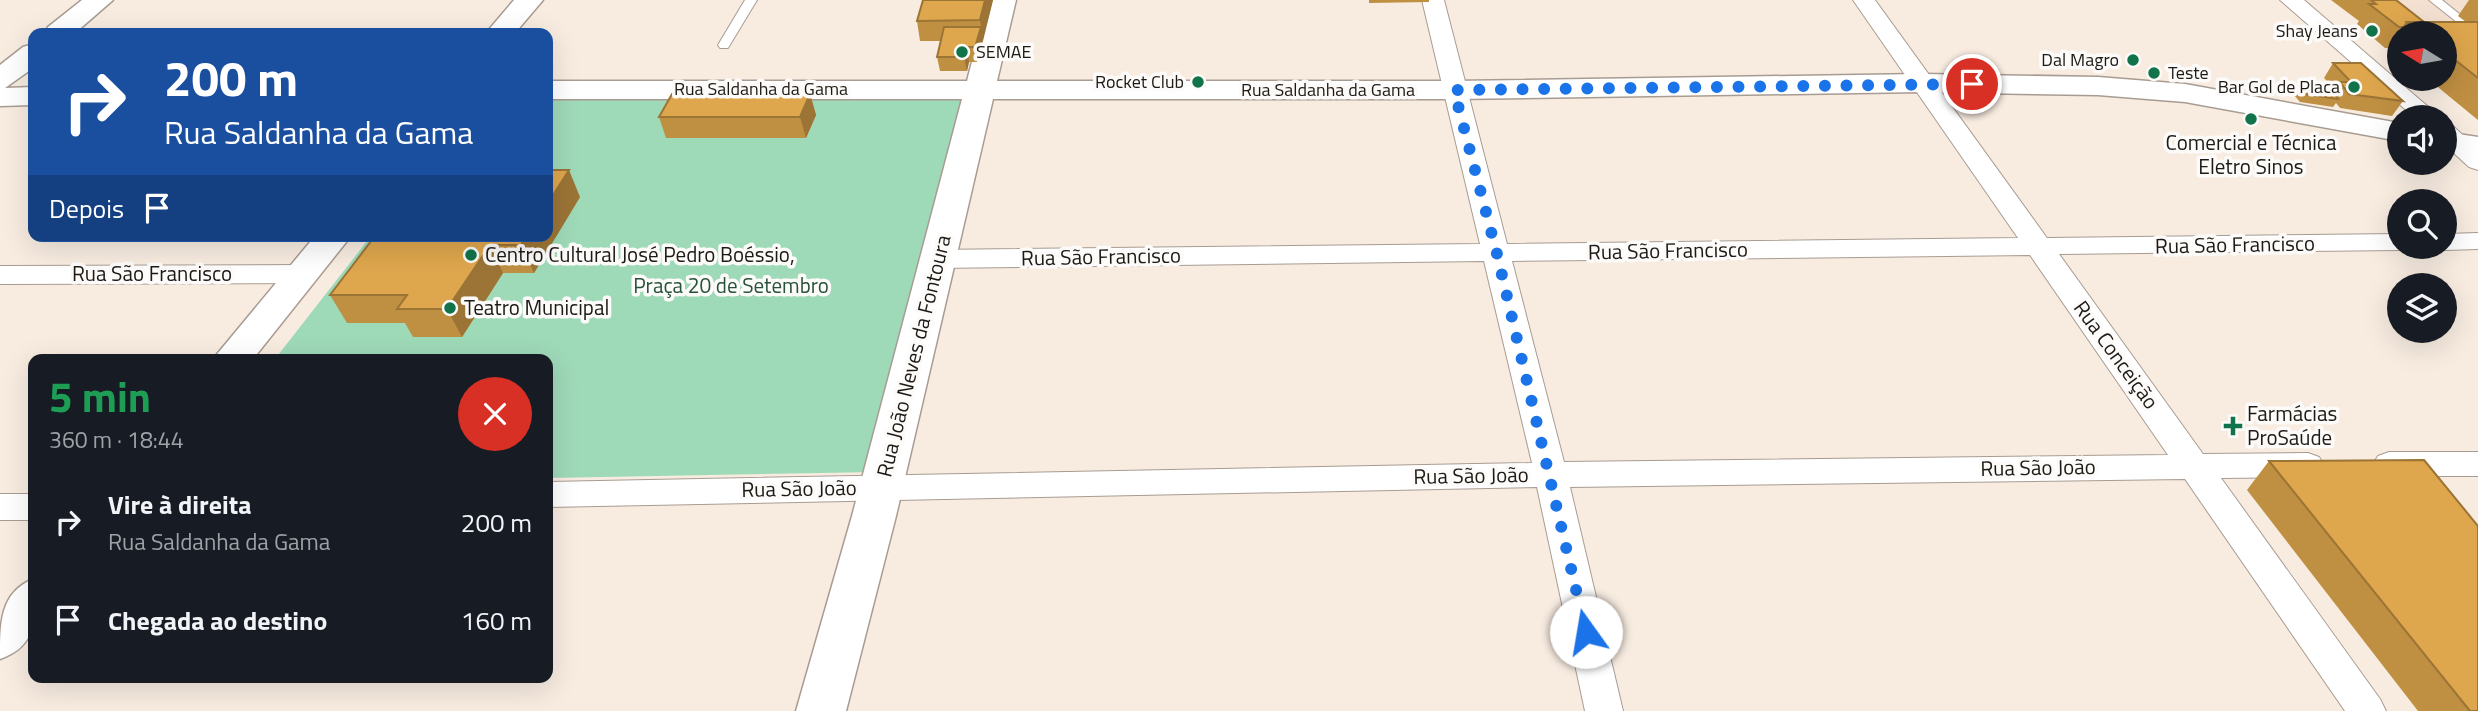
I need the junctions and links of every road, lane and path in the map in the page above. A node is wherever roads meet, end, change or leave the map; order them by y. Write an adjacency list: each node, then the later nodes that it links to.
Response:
1 (99, 0): 11 (street)
2 (528, 0): 12 (street)
3 (751, 0): 15 (lane)
4 (1002, 0): 17 (street, Rua João Neves da Fontoura)
5 (1433, 0): 19 (street)
6 (1864, 0): 16 (street, Rua Conceição)
7 (2291, 0): 22 (street)
8 (2435, 0): 9 (lane)
9 (2447, 9): 10 (lane); 14 (lane)
10 (2468, 9)
11 (64, 28)
12 (504, 28)
13 (2457, 35): 14 (lane)
14 (2478, 35)
15 (724, 45)
16 (1922, 83): 19 (street, Rua Saldanha da Gama); 23 (street, Rua Saldanha da Gama); 28 (street, Rua Conceição)
17 (981, 89): 18 (street, Rua Saldanha da Gama); 19 (street, Rua Saldanha da Gama); 30 (street, Rua João Neves da Fontoura)
18 (553, 90)
19 (1454, 90): 29 (street)
20 (28, 96): 21 (street)
21 (0, 97)
22 (2413, 105)
23 (2387, 130)
24 (2478, 241): 27 (street)
25 (329, 242): 31 (street)
26 (2387, 242): 28 (street, Rua São Francisco)
27 (2457, 242)
28 (2038, 247): 29 (street, Rua São Francisco); 35 (street, Rua Conceição)
29 (1497, 254): 30 (street, Rua São Francisco); 36 (street)
30 (936, 259): 37 (street, Rua João Neves da Fontoura)
31 (304, 274): 32 (street, Rua São Francisco); 33 (street)
32 (0, 275)
33 (236, 354)
34 (2478, 464): 35 (street, Rua São João)
35 (2195, 465): 36 (street, Rua São João); 45 (street, Rua Conceição)
36 (1551, 475): 37 (street, Rua São João); 44 (street)
37 (881, 488): 38 (street, Rua São João); 43 (street, Rua João Neves da Fontoura)
38 (553, 495)
39 (0, 507): 40 (street)
40 (28, 507)
41 (28, 604): 42 (street)
42 (0, 639)
43 (821, 711)
44 (1604, 711)
45 (2367, 711)

